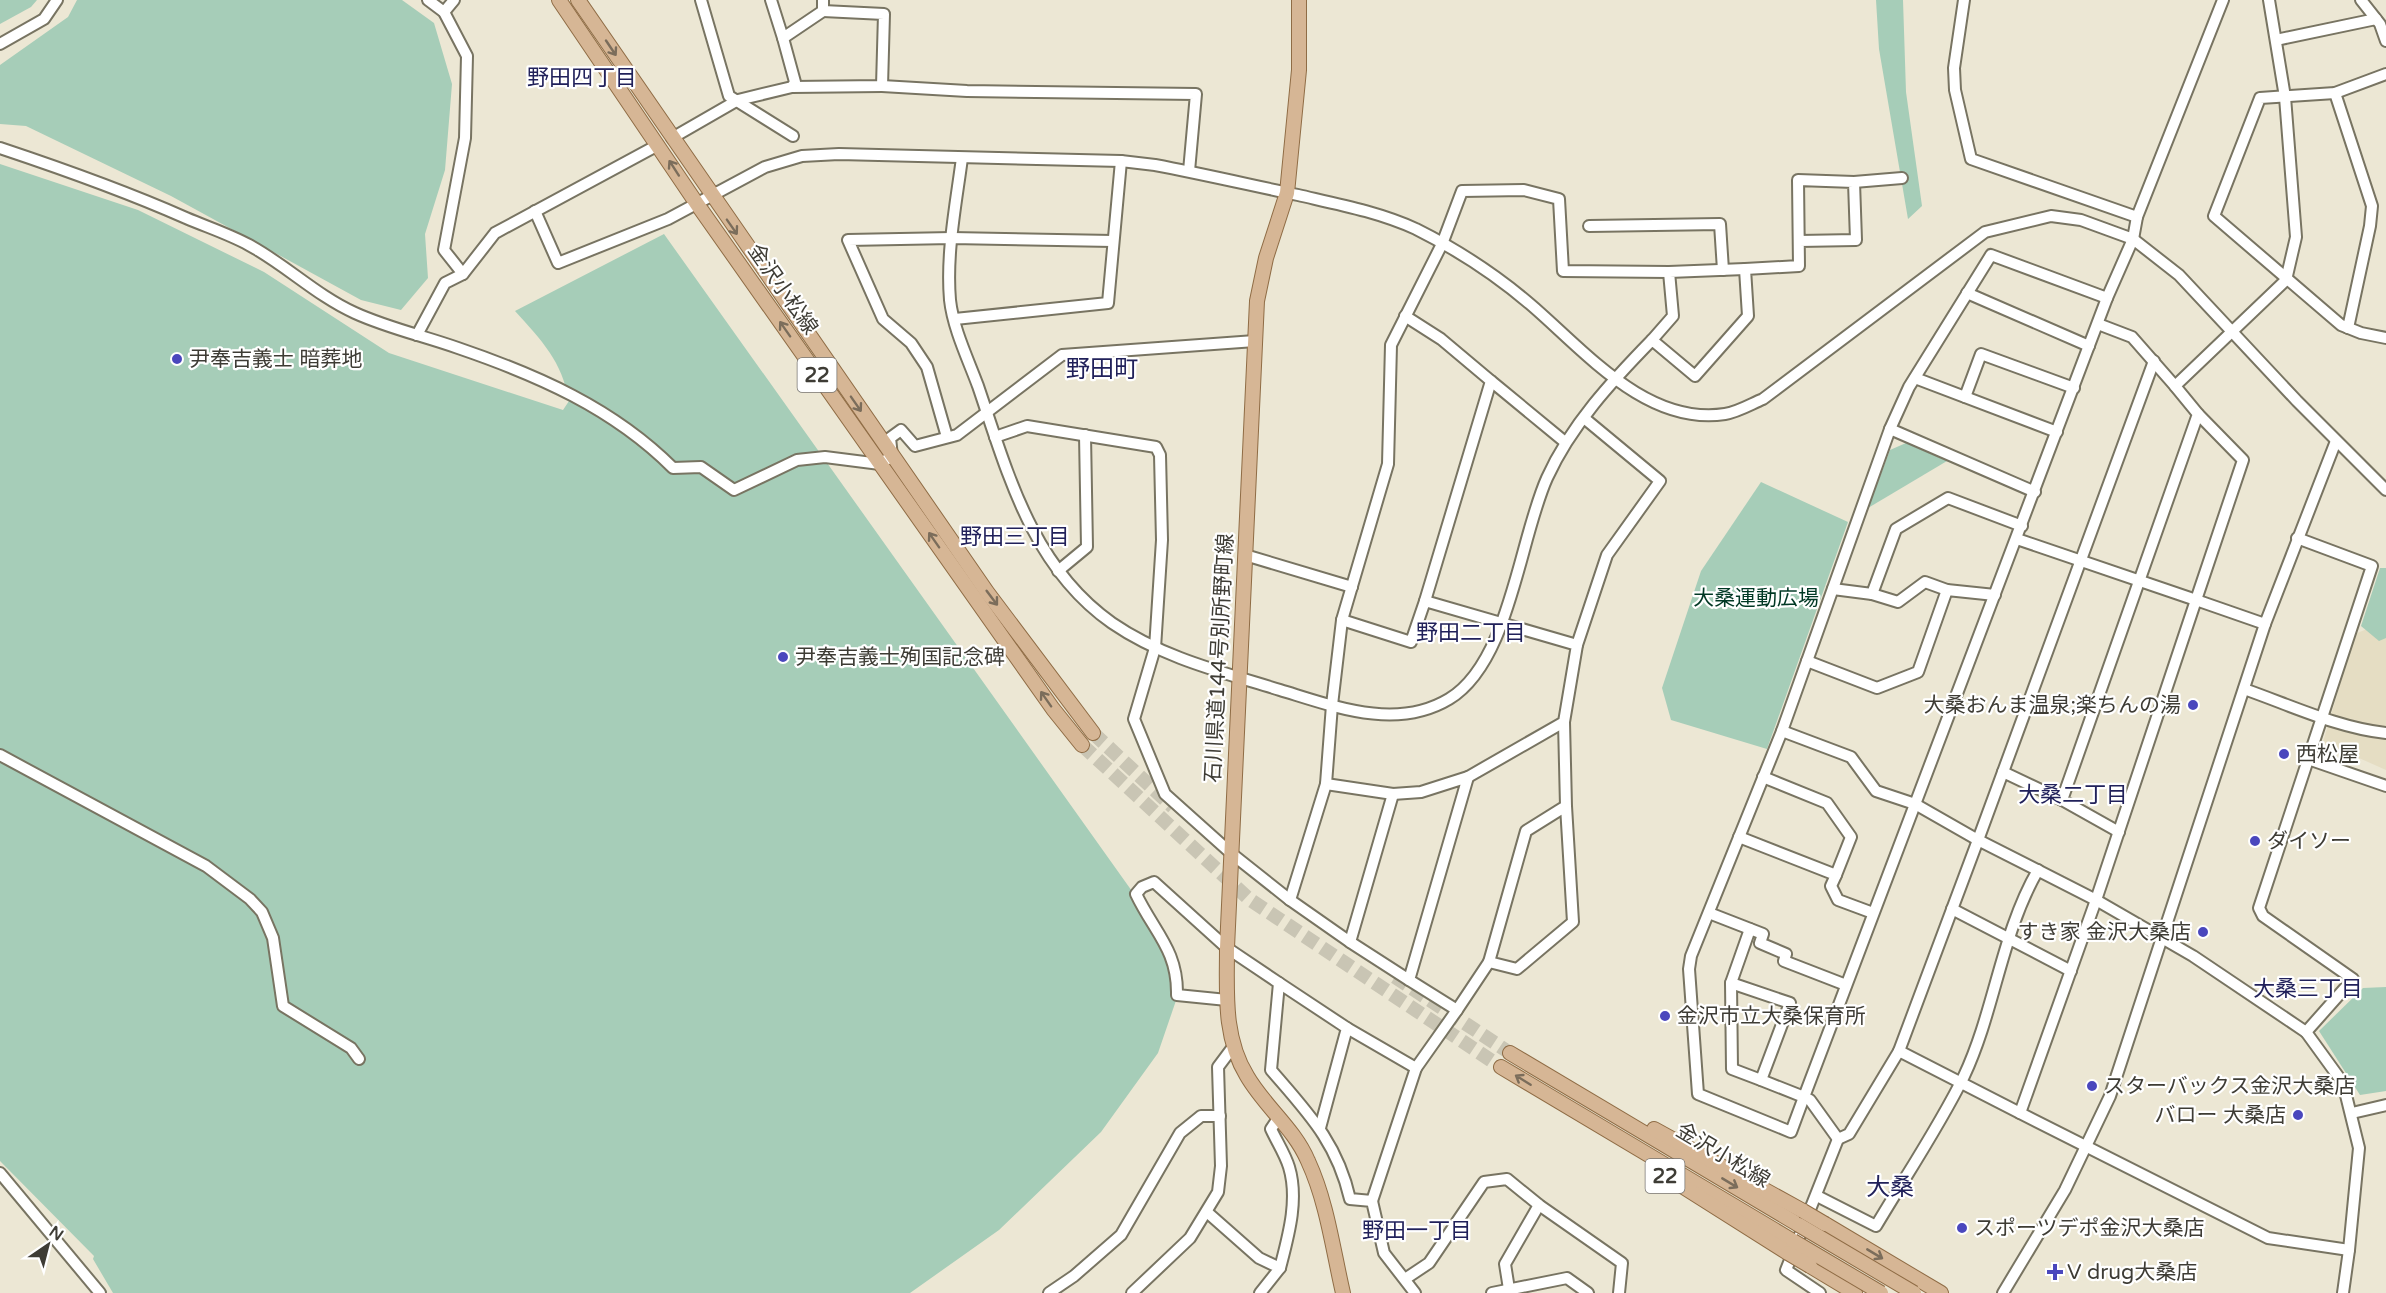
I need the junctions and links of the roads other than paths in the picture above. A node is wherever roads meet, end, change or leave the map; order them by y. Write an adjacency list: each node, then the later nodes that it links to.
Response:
1 (57, 0): 19 (street)
2 (428, 0): 14 (street)
3 (454, 0): 14 (street)
4 (559, 0): 28 (main road, 金沢小松線 / 22)
5 (578, 0): 27 (main road, 金沢小松線 / 22, one-way to 27)
6 (701, 0): 25 (street)
7 (771, 0): 16 (street)
8 (1299, 0): 35 (main road, 石川県道144号別所野町線)
9 (1964, 0): 39 (street)
10 (2223, 0): 39 (street)
11 (2268, 0): 17 (street)
12 (2361, 0): 15 (street)
13 (824, 5): 16 (street); 21 (street)
14 (444, 12): 49 (street)
15 (2376, 19): 17 (street); 18 (street)
16 (783, 38): 22 (street)
17 (2276, 40): 24 (street)
18 (2386, 41)
19 (0, 44)
20 (2386, 74): 23 (street)
21 (882, 86): 22 (street); 32 (street)
22 (792, 87): 25 (street)
23 (2335, 93): 24 (street); 56 (street)
24 (2285, 97): 50 (street); 50 (street)
25 (738, 100): 26 (street); 27 (street)
26 (793, 136)
27 (672, 138): 36 (main road, 金沢小松線 / 22)
28 (658, 145): 37 (main road, 金沢小松線 / 22, one-way to 28); 38 (street)
29 (0, 148): 58 (street)
30 (962, 158): 31 (street); 36 (street); 41 (street)
31 (1120, 162): 32 (street); 43 (street)
32 (1189, 171): 35 (street)
33 (1902, 178): 34 (street)
34 (1854, 182): 44 (street); 44 (street)
35 (1287, 193): 45 (street); 61 (main road, 石川県道144号別所野町線)
36 (711, 195): 37 (street); 80 (main road, 金沢小松線 / 22, one-way to 80)
37 (697, 204): 38 (street); 80 (main road, 金沢小松線 / 22, one-way to 37)
38 (535, 211): 49 (street)
39 (2137, 216): 42 (street)
40 (1589, 226): 47 (street)
41 (952, 238): 43 (street); 54 (street); 77 (street)
42 (2133, 239): 52 (street); 57 (street); 65 (street)
43 (1113, 241): 54 (street)
44 (1799, 241): 46 (street)
45 (1442, 244): 48 (street); 53 (street); 65 (street)
46 (1745, 269): 47 (street); 60 (street)
47 (1723, 270): 48 (street)
48 (1669, 272): 60 (street)
49 (463, 274): 58 (street)
50 (2286, 280): 56 (street); 57 (street)
51 (1967, 293): 52 (street); 62 (street); 64 (street)
52 (2107, 298): 55 (street)
53 (1405, 316): 66 (street); 90 (street)
54 (955, 319): 70 (street)
55 (2098, 324): 62 (street); 63 (street)
56 (2348, 328): 59 (street)
57 (2232, 333): 67 (street); 78 (street)
58 (417, 335): 80 (street)
59 (2386, 338)
60 (1652, 340): 65 (street)
61 (1255, 341): 70 (street); 86 (main road, 石川県道144号別所野町線)
62 (2090, 346): 68 (street)
63 (2154, 361): 67 (street); 87 (street)
64 (1915, 378): 69 (street); 73 (street)
65 (1614, 379): 72 (street)
66 (1491, 381): 79 (street); 96 (street)
67 (2175, 386): 71 (street)
68 (2074, 388): 69 (street); 74 (street)
69 (1965, 397): 74 (street)
70 (986, 410): 76 (street); 77 (street)
71 (2198, 414): 89 (street); 95 (street)
72 (1584, 418): 79 (street); 100 (street)
73 (1890, 429): 82 (street); 91 (street)
74 (2057, 432): 82 (street)
75 (1085, 435): 76 (street); 88 (street); 101 (street)
76 (994, 437): 88 (street)
77 (947, 438): 80 (street)
78 (2336, 441): 81 (street); 84 (street)
79 (1565, 442): 98 (street)
80 (886, 460): 109 (main road, 金沢小松線 / 22, one-way to 109); 111 (main road, 金沢小松線 / 22, one-way to 80)
81 (2386, 490)
82 (2035, 492): 83 (street)
83 (2022, 526): 85 (street); 93 (street)
84 (2297, 538): 99 (street); 106 (street)
85 (2016, 539): 87 (street); 94 (street)
86 (1245, 555): 90 (street); 103 (main road, 石川県道144号別所野町線)
87 (2080, 561): 89 (street); 114 (street)
88 (1058, 571): 101 (street)
89 (2139, 581): 95 (street); 120 (street)
90 (1352, 587): 97 (street)
91 (1833, 589): 93 (street); 102 (street)
92 (1947, 590): 93 (street); 94 (street); 102 (street)
93 (1872, 594)
94 (1995, 595): 121 (street)
95 (2196, 600): 99 (street); 123 (street)
96 (1425, 601): 97 (street); 98 (street)
97 (1342, 620): 105 (street)
98 (1500, 624): 100 (street); 105 (street)
99 (2265, 624): 104 (street)
100 (1576, 645): 107 (street)
101 (1155, 648): 103 (street); 126 (street)
102 (1807, 661): 108 (street)
103 (1239, 678): 105 (street); 126 (main road, 石川県道144号別所野町線)
104 (2244, 689): 106 (street); 136 (street)
105 (1332, 705): 117 (street)
106 (2322, 716): 110 (street); 113 (street)
107 (1564, 722): 115 (street); 122 (street)
108 (1782, 731): 116 (street); 121 (street)
109 (1093, 733)
110 (2386, 733)
111 (1082, 745)
112 (0, 755): 152 (street)
113 (2308, 759): 118 (street); 148 (street)
114 (2003, 772): 120 (street); 125 (street)
115 (1468, 777): 119 (street); 141 (street)
116 (1764, 777): 124 (street); 128 (street)
117 (1326, 784): 119 (street); 129 (street)
118 (2386, 786)
119 (1393, 794): 137 (street)
120 (2062, 801): 123 (street)
121 (1915, 804): 125 (street); 133 (street)
122 (1566, 806): 139 (street); 139 (street)
123 (2119, 832): 130 (street)
124 (1739, 837): 128 (street); 132 (street)
125 (1978, 840): 127 (street); 131 (street)
126 (1232, 854): 129 (street); 138 (main road, 石川県道144号別所野町線)
127 (2038, 870): 130 (street); 135 (street)
128 (1836, 875): 133 (street)
129 (1290, 900): 137 (street)
130 (2096, 900): 136 (street); 140 (street)
131 (1952, 909): 135 (street); 150 (street)
132 (1709, 912): 134 (street); 157 (street)
133 (1873, 914): 144 (street)
134 (1750, 928): 143 (street); 144 (street)
135 (2010, 936): 140 (street); 156 (street)
136 (2163, 939): 148 (street); 165 (street)
137 (1350, 942): 141 (street)
138 (1227, 948): 142 (street); 145 (main road, 石川県道144号別所野町線); 145 (street)
139 (1489, 962): 146 (street)
140 (2071, 970): 159 (street)
141 (1409, 980): 146 (street)
142 (1279, 983): 147 (street); 163 (street)
143 (1731, 983): 155 (street); 155 (street)
144 (1846, 985): 157 (street)
145 (1227, 1000): 149 (main road, 石川県道144号別所野町線)
146 (1456, 1010): 154 (street)
147 (1347, 1028): 154 (street); 163 (street)
148 (2306, 1032): 160 (street)
149 (1233, 1047): 161 (street); 162 (main road, 石川県道144号別所野町線)
150 (1899, 1051): 156 (street); 164 (street)
151 (1510, 1053): 171 (main road, 金沢小松線 / 22, one-way to 171)
152 (358, 1059)
153 (1501, 1067): 172 (main road, 金沢小松線 / 22, one-way to 153)
154 (1416, 1068): 168 (street)
155 (1761, 1080): 157 (street)
156 (1960, 1082): 159 (street); 167 (street)
157 (1804, 1097): 164 (street)
158 (2386, 1105): 160 (street)
159 (2020, 1113): 165 (street)
160 (2352, 1113): 173 (street)
161 (1220, 1116): 170 (street); 178 (street)
162 (1279, 1117): 174 (street); 181 (main road, 石川県道144号別所野町線)
163 (1320, 1128): 168 (street)
164 (1838, 1140): 167 (street)
165 (2088, 1146): 173 (street); 191 (street)
166 (0, 1173): 177 (street)
167 (1817, 1196): 186 (street)
168 (1372, 1201): 175 (street)
169 (1539, 1205): 175 (street); 176 (street); 185 (street)
170 (1208, 1213): 174 (street); 179 (street)
171 (1801, 1218): 189 (main road, 金沢小松線 / 22, bridge); 190 (main road, 22, one-way to 190, bridge)
172 (1791, 1247): 187 (main road, 22, bridge); 188 (main road, 金沢小松線 / 22, bridge)
173 (2349, 1250): 192 (street)
174 (1280, 1268): 180 (street)
175 (1405, 1279): 182 (street)
176 (1509, 1289): 183 (street); 184 (street)
177 (100, 1293)
178 (1049, 1293)
179 (1132, 1293)
180 (1260, 1293)
181 (1343, 1293)
182 (1415, 1293)
183 (1492, 1293)
184 (1588, 1293)
185 (1619, 1293)
186 (1820, 1293)
187 (1855, 1293)
188 (1881, 1293)
189 (1914, 1293)
190 (1941, 1293)
191 (2003, 1293)
192 (2343, 1293)

